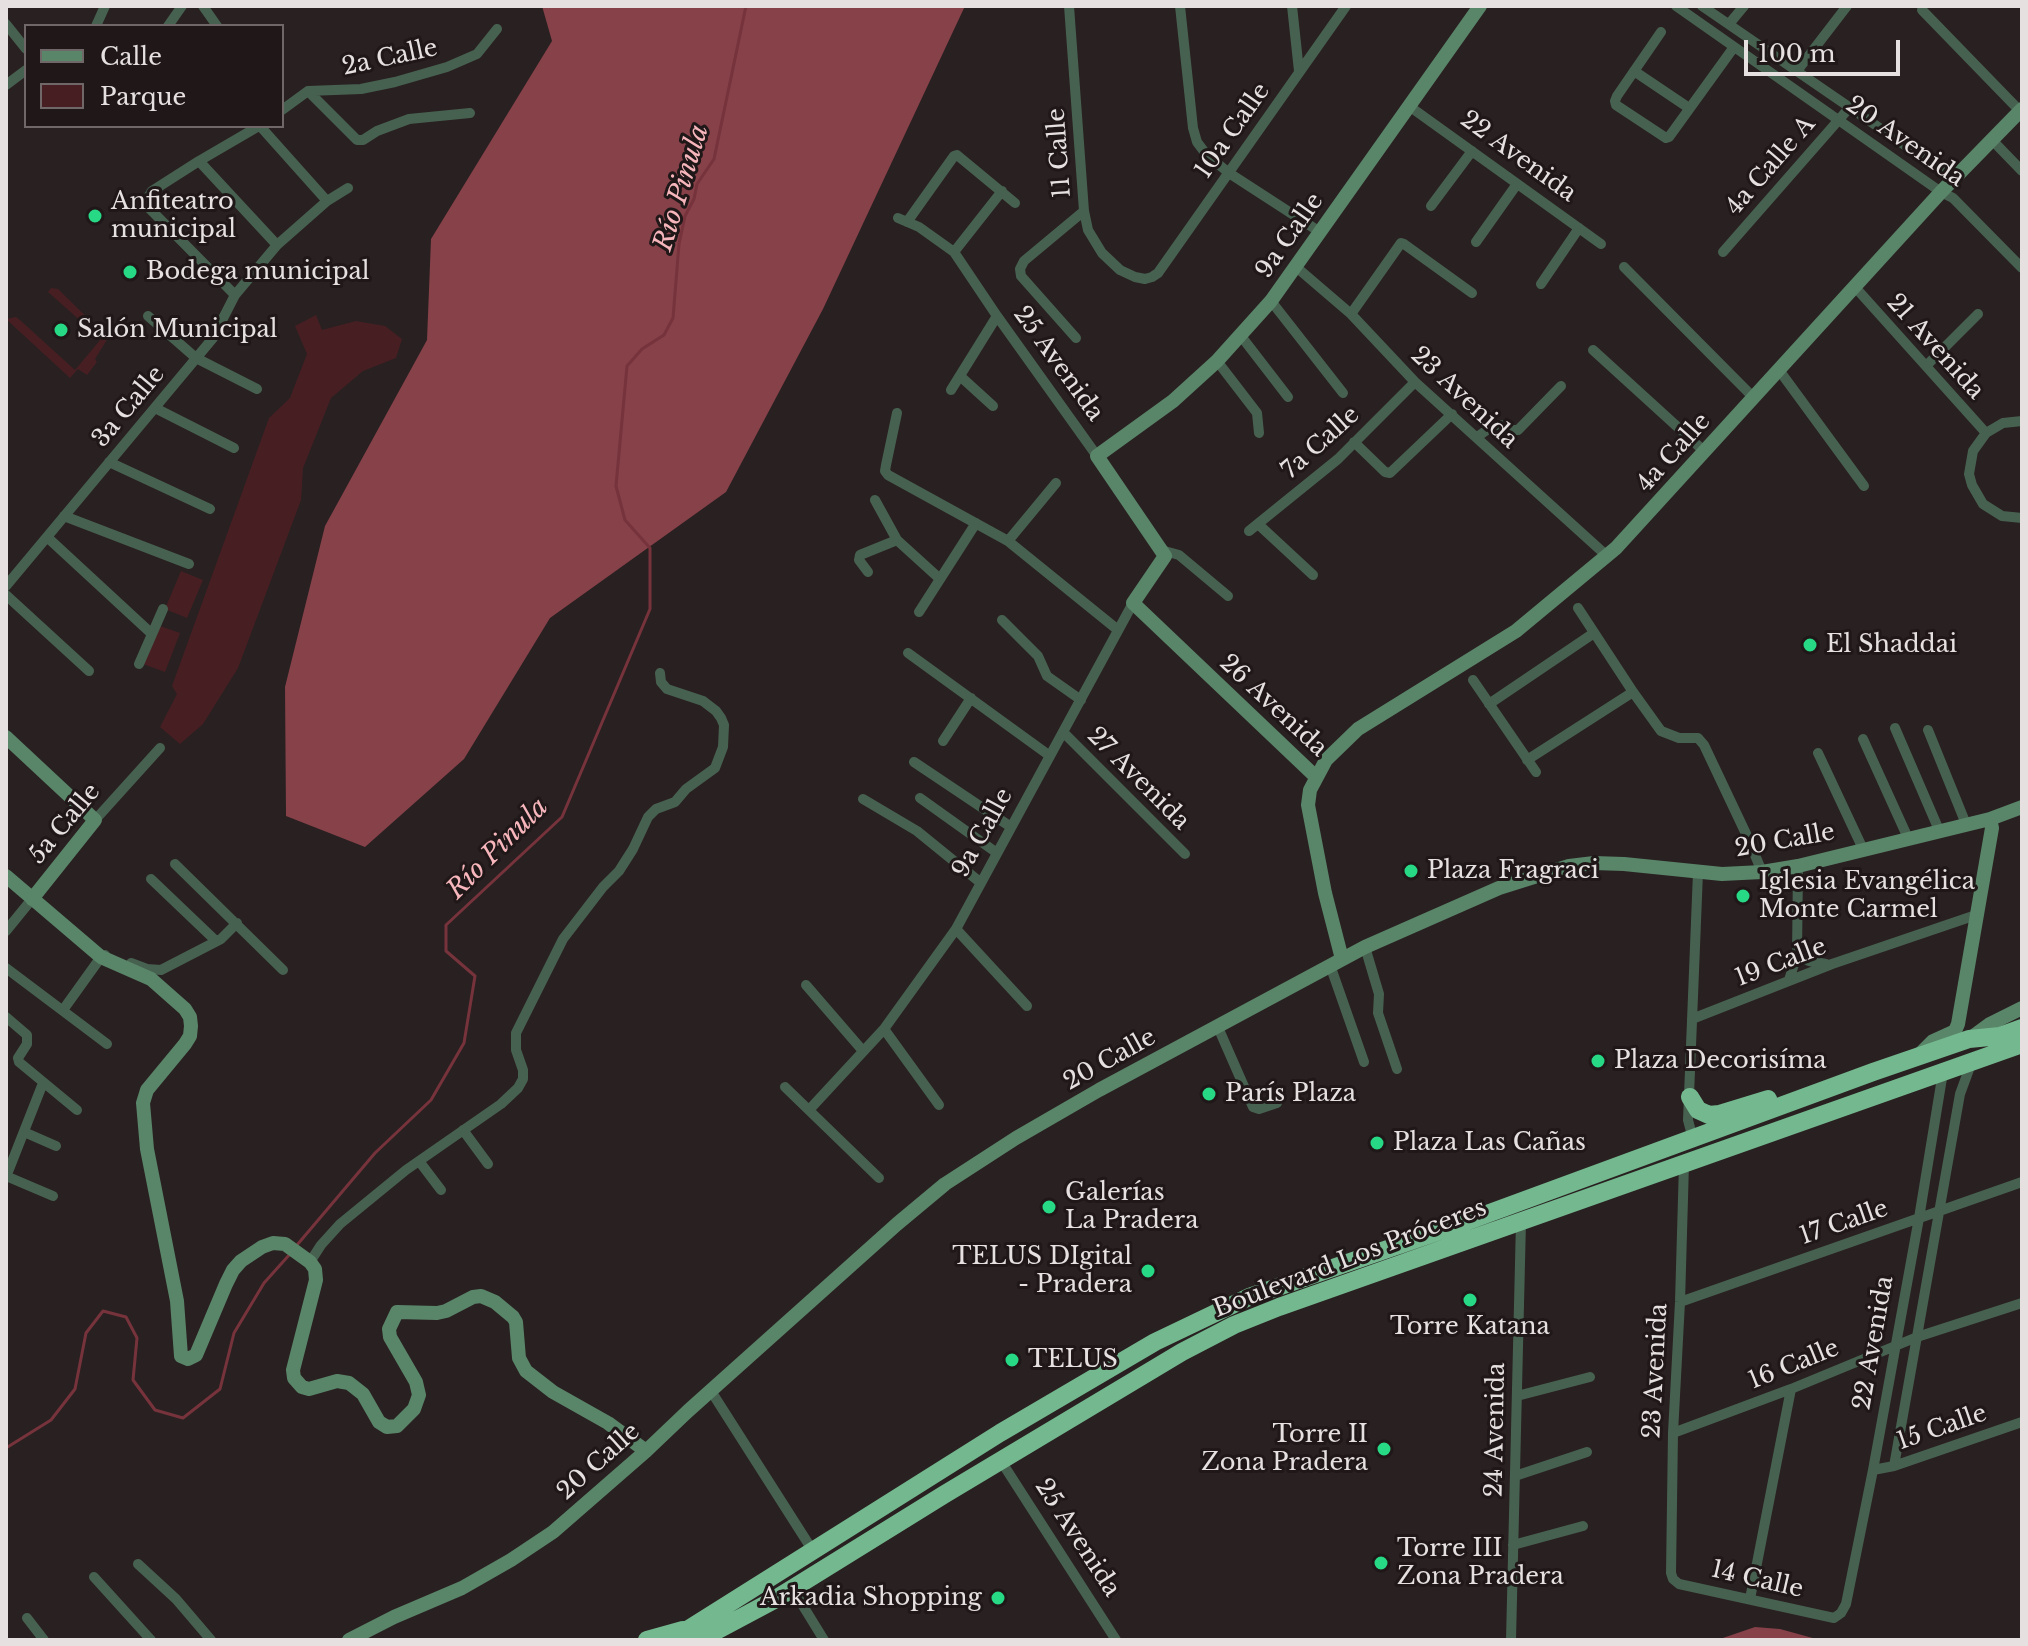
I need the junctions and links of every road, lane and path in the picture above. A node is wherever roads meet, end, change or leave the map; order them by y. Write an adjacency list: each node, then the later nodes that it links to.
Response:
1 (182, 6): 14 (street)
2 (203, 6): 15 (street)
3 (1069, 6): 49 (street, 11 Calle)
4 (1180, 6): 40 (street)
5 (1292, 6): 21 (street)
6 (1346, 6): 21 (street, 10a Calle)
7 (1480, 6): 27 (street, 9a Calle)
8 (1676, 6): 20 (street, 20 Avenida)
9 (1702, 6): 16 (street, 20 Avenida)
10 (1744, 6): 16 (street)
11 (1847, 6): 23 (street)
12 (1922, 10): 31 (street)
13 (6, 24): 19 (street)
14 (169, 24)
15 (216, 24)
16 (1729, 24): 23 (street, 20 Avenida)
17 (497, 29): 26 (street, 2a Calle)
18 (1661, 32): 22 (street)
19 (24, 46)
20 (1734, 47): 29 (street); 33 (street, 20 Avenida)
21 (1299, 71): 40 (street, 10a Calle)
22 (1634, 71): 29 (street); 29 (street)
23 (1797, 71): 28 (street, 20 Avenida)
24 (24, 72): 25 (street)
25 (6, 85)
26 (308, 91): 30 (street); 32 (street)
27 (1409, 106): 37 (street, 22 Avenida); 51 (street, 9a Calle)
28 (1850, 107): 33 (street, 4a Calle A); 41 (street, 20 Avenida)
29 (1689, 108)
30 (284, 109)
31 (2021, 110): 36 (street, 4a Calle)
32 (470, 113)
33 (1839, 120): 45 (street, 20 Avenida); 56 (street, 4a Calle A)
34 (257, 128): 38 (street)
35 (262, 128): 46 (street)
36 (1992, 140): 39 (street); 41 (street, 4a Calle)
37 (1472, 151): 42 (street, 22 Avenida); 48 (street)
38 (199, 161): 54 (street); 63 (street)
39 (2022, 171)
40 (1229, 173): 49 (street, 10a Calle); 51 (street)
41 (1954, 179): 45 (street, 4a Calle)
42 (1517, 184): 50 (street, 22 Avenida); 52 (street)
43 (348, 188): 46 (street, 3a Calle)
44 (1002, 191): 47 (street); 55 (street); 55 (street, 25 Avenida)
45 (1941, 192): 59 (street, 20 Avenida); 61 (street, 4a Calle)
46 (327, 201): 54 (street, 3a Calle)
47 (1015, 203)
48 (1431, 206)
49 (1084, 211): 70 (street, 11 Calle)
50 (1579, 228): 53 (street, 22 Avenida); 60 (street)
51 (1320, 232): 57 (street, 9a Calle)
52 (1476, 242)
53 (1601, 244)
54 (277, 245): 63 (street, 3a Calle)
55 (954, 252): 68 (street, 25 Avenida)
56 (1723, 252)
57 (1295, 266): 64 (street, 9a Calle); 65 (street, 23 Avenida)
58 (1624, 267): 83 (street)
59 (2022, 268)
60 (1541, 284)
61 (1855, 287): 74 (street, 21 Avenida); 75 (street, 4a Calle)
62 (1472, 293): 65 (street)
63 (235, 295): 72 (street, 3a Calle)
64 (1271, 301): 69 (street, 9a Calle); 81 (street)
65 (1351, 314): 77 (street, 23 Avenida)
66 (1978, 314): 74 (street)
67 (148, 316): 72 (street)
68 (997, 316): 76 (street); 95 (street, 25 Avenida)
69 (1241, 336): 73 (street, 9a Calle); 82 (street)
70 (1076, 338)
71 (1593, 350): 94 (street)
72 (196, 358): 79 (street); 85 (street, 3a Calle)
73 (1217, 361): 89 (street); 95 (street, 9a Calle)
74 (1926, 366): 90 (street, 21 Avenida)
75 (1779, 370): 83 (street, 4a Calle); 98 (street)
76 (960, 376): 80 (street); 84 (street)
77 (1415, 382): 87 (street, 23 Avenida); 92 (street, 7a Calle)
78 (1561, 386): 91 (street)
79 (257, 389)
80 (951, 390)
81 (1343, 393)
82 (1288, 397)
83 (1754, 398): 94 (street, 4a Calle)
84 (993, 406)
85 (155, 408): 93 (street); 96 (street, 3a Calle)
86 (897, 413): 103 (street)
87 (1452, 414): 91 (street, 23 Avenida); 92 (street)
88 (2022, 421): 90 (street)
89 (1259, 433)
90 (1986, 433): 102 (street)
91 (1477, 437): 108 (street, 23 Avenida)
92 (1354, 442): 111 (street, 7a Calle)
93 (234, 448)
94 (1705, 452): 108 (street, 4a Calle)
95 (1097, 456): 107 (street, 25 Avenida)
96 (109, 462): 100 (street); 101 (street, 3a Calle)
97 (1056, 483): 106 (street)
98 (1864, 486)
99 (875, 500): 105 (street)
100 (210, 509)
101 (64, 516): 104 (street, 3a Calle); 109 (street)
102 (2022, 518)
103 (976, 523): 106 (street); 112 (street)
104 (47, 537): 113 (street, 3a Calle); 123 (street)
105 (897, 540): 110 (street); 112 (street)
106 (1008, 541): 121 (street)
107 (1163, 553): 115 (street); 116 (street, 9a Calle)
108 (1607, 556): 145 (street, 4a Calle)
109 (189, 564)
110 (868, 572)
111 (1313, 575)
112 (940, 579): 119 (street)
113 (6, 586)
114 (6, 595): 126 (street)
115 (1228, 596)
116 (1133, 603): 121 (street, 9a Calle); 145 (street, 26 Avenida)
117 (1578, 608): 122 (street)
118 (163, 609): 123 (street)
119 (919, 612)
120 (1002, 620): 131 (street)
121 (1118, 630): 131 (street, 9a Calle)
122 (1594, 633): 129 (street); 132 (street)
123 (152, 634): 125 (street)
124 (908, 653): 130 (street)
125 (139, 664)
126 (89, 671)
127 (660, 673): 207 (street)
128 (1473, 680): 132 (street)
129 (1633, 692): 142 (street); 161 (street)
130 (971, 698): 137 (street); 141 (street)
131 (1081, 700): 135 (street, 9a Calle)
132 (1489, 704): 142 (street)
133 (1895, 728): 153 (street)
134 (1928, 730): 151 (street)
135 (1063, 732): 141 (street, 9a Calle); 157 (street, 27 Avenida)
136 (1863, 739): 154 (street)
137 (943, 741)
138 (8, 743): 150 (street)
139 (160, 748): 150 (street, 5a Calle)
140 (1818, 753): 155 (street)
141 (1050, 756): 152 (street, 9a Calle)
142 (1527, 760): 144 (street)
143 (914, 762): 152 (street)
144 (1536, 772)
145 (1316, 777): 174 (street, 26 Avenida)
146 (920, 798): 156 (street)
147 (863, 799): 164 (street)
148 (2022, 807): 149 (street, 20 Calle)
149 (1990, 819): 151 (street, 20 Calle); 166 (street)
150 (95, 820): 165 (street, 5a Calle)
151 (1966, 824): 153 (street, 20 Calle)
152 (1011, 827): 156 (street, 9a Calle)
153 (1939, 830): 154 (street, 20 Calle)
154 (1908, 838): 155 (street, 20 Calle)
155 (1863, 849): 159 (street, 20 Calle)
156 (997, 853): 164 (street, 9a Calle)
157 (1185, 854)
158 (175, 864): 167 (street)
159 (1798, 866): 161 (street, 20 Calle); 172 (street)
160 (1698, 872): 161 (street, 20 Calle); 171 (street, 20 Calle); 184 (street)
161 (1762, 872)
162 (6, 876): 165 (street)
163 (151, 879): 170 (street)
164 (981, 883): 168 (street, 9a Calle)
165 (32, 899): 169 (street, 5a Calle); 173 (street)
166 (1976, 915): 175 (street, 19 Calle); 194 (street)
167 (237, 923): 170 (street); 177 (street)
168 (956, 929): 180 (street); 188 (street, 9a Calle)
169 (6, 931)
170 (216, 941): 173 (street)
171 (1365, 947): 174 (street, 20 Calle); 197 (street)
172 (1797, 955): 175 (street); 178 (street)
173 (101, 957): 182 (street); 222 (street)
174 (1336, 962): 186 (street, 20 Calle); 196 (street)
175 (1832, 964): 178 (street, 19 Calle)
176 (6, 968): 182 (street)
177 (283, 970)
178 (1789, 980): 184 (street, 19 Calle)
179 (806, 985): 192 (street)
180 (1027, 1006)
181 (2022, 1008): 189 (street, Boulevard Los Próceres)
182 (63, 1010): 190 (street)
183 (6, 1017): 200 (street)
184 (1692, 1019): 202 (street)
185 (2022, 1019): 189 (highway)
186 (1217, 1025): 203 (street); 229 (street, 20 Calle)
187 (2022, 1028): 189 (highway, Boulevard Los Próceres)
188 (884, 1029): 192 (street, 9a Calle); 204 (street)
189 (1969, 1039): 194 (highway, Boulevard Los Próceres)
190 (107, 1044)
191 (2022, 1044): 195 (highway, Boulevard Los Próceres)
192 (863, 1051): 206 (street, 9a Calle)
193 (2022, 1053): 195 (highway)
194 (1917, 1058): 199 (highway, Boulevard Los Próceres)
195 (1976, 1061): 198 (highway, Boulevard Los Próceres); 219 (street, 22 Avenida)
196 (1364, 1062)
197 (1397, 1069)
198 (1943, 1071): 213 (highway, Boulevard Los Próceres); 220 (street, 22 Avenida)
199 (1873, 1072): 202 (highway); 209 (highway, Boulevard Los Próceres)
200 (43, 1083): 205 (street); 208 (street)
201 (785, 1087): 206 (street)
202 (1690, 1097): 209 (street)
203 (1277, 1103)
204 (939, 1105)
205 (77, 1110)
206 (809, 1110): 215 (street)
207 (463, 1130): 211 (street); 212 (street)
208 (24, 1132): 210 (street); 214 (street)
209 (1693, 1139): 241 (highway, Boulevard Los Próceres)
210 (56, 1146)
211 (419, 1161): 217 (street); 222 (street)
212 (488, 1164)
213 (1684, 1164): 221 (highway, Boulevard Los Próceres); 223 (street, 23 Avenida)
214 (6, 1176): 218 (street)
215 (879, 1178)
216 (2022, 1182): 219 (street, 17 Calle)
217 (441, 1190)
218 (53, 1196)
219 (1940, 1210): 220 (street, 17 Calle); 225 (street, 22 Avenida)
220 (1919, 1218): 223 (street, 17 Calle); 226 (street, 22 Avenida)
221 (1521, 1221): 230 (street, 24 Avenida); 235 (highway, Boulevard Los Próceres)
222 (306, 1259): 233 (street)
223 (1680, 1302): 232 (street, 23 Avenida)
224 (2022, 1303): 225 (street, 16 Calle)
225 (1917, 1337): 226 (street, 16 Calle); 236 (street, 22 Avenida)
226 (1895, 1345): 228 (street, 16 Calle); 237 (street, 22 Avenida)
227 (1590, 1377): 230 (street)
228 (1791, 1389): 232 (street, 16 Calle); 246 (street)
229 (711, 1391): 233 (street, 20 Calle); 241 (street)
230 (1517, 1396): 238 (street, 24 Avenida)
231 (2022, 1422): 236 (street, 15 Calle)
232 (1673, 1433): 244 (street, 23 Avenida)
233 (646, 1451): 254 (street, 20 Calle)
234 (1587, 1452): 238 (street)
235 (1001, 1461): 245 (highway, Boulevard Los Próceres); 259 (street, 25 Avenida)
236 (1894, 1466): 237 (street, 15 Calle)
237 (1873, 1470): 249 (street, 22 Avenida)
238 (1515, 1476): 240 (street, 24 Avenida)
239 (1583, 1526): 240 (street)
240 (1513, 1545): 260 (street, 24 Avenida)
241 (813, 1551): 250 (highway, Boulevard Los Próceres)
242 (138, 1564): 253 (street)
243 (94, 1577): 252 (street)
244 (1673, 1579): 246 (street, 14 Calle)
245 (792, 1588): 247 (highway, Boulevard Los Próceres); 258 (street)
246 (1750, 1599): 249 (street, 14 Calle)
247 (754, 1612): 250 (highway, Boulevard Los Próceres); 257 (highway)
248 (27, 1618): 251 (street)
249 (1834, 1618)
250 (695, 1634): 255 (highway); 256 (highway, Boulevard Los Próceres)
251 (44, 1640)
252 (151, 1640)
253 (211, 1640)
254 (349, 1640)
255 (647, 1640)
256 (671, 1640)
257 (718, 1640)
258 (824, 1640)
259 (1116, 1640)
260 (1511, 1640)

